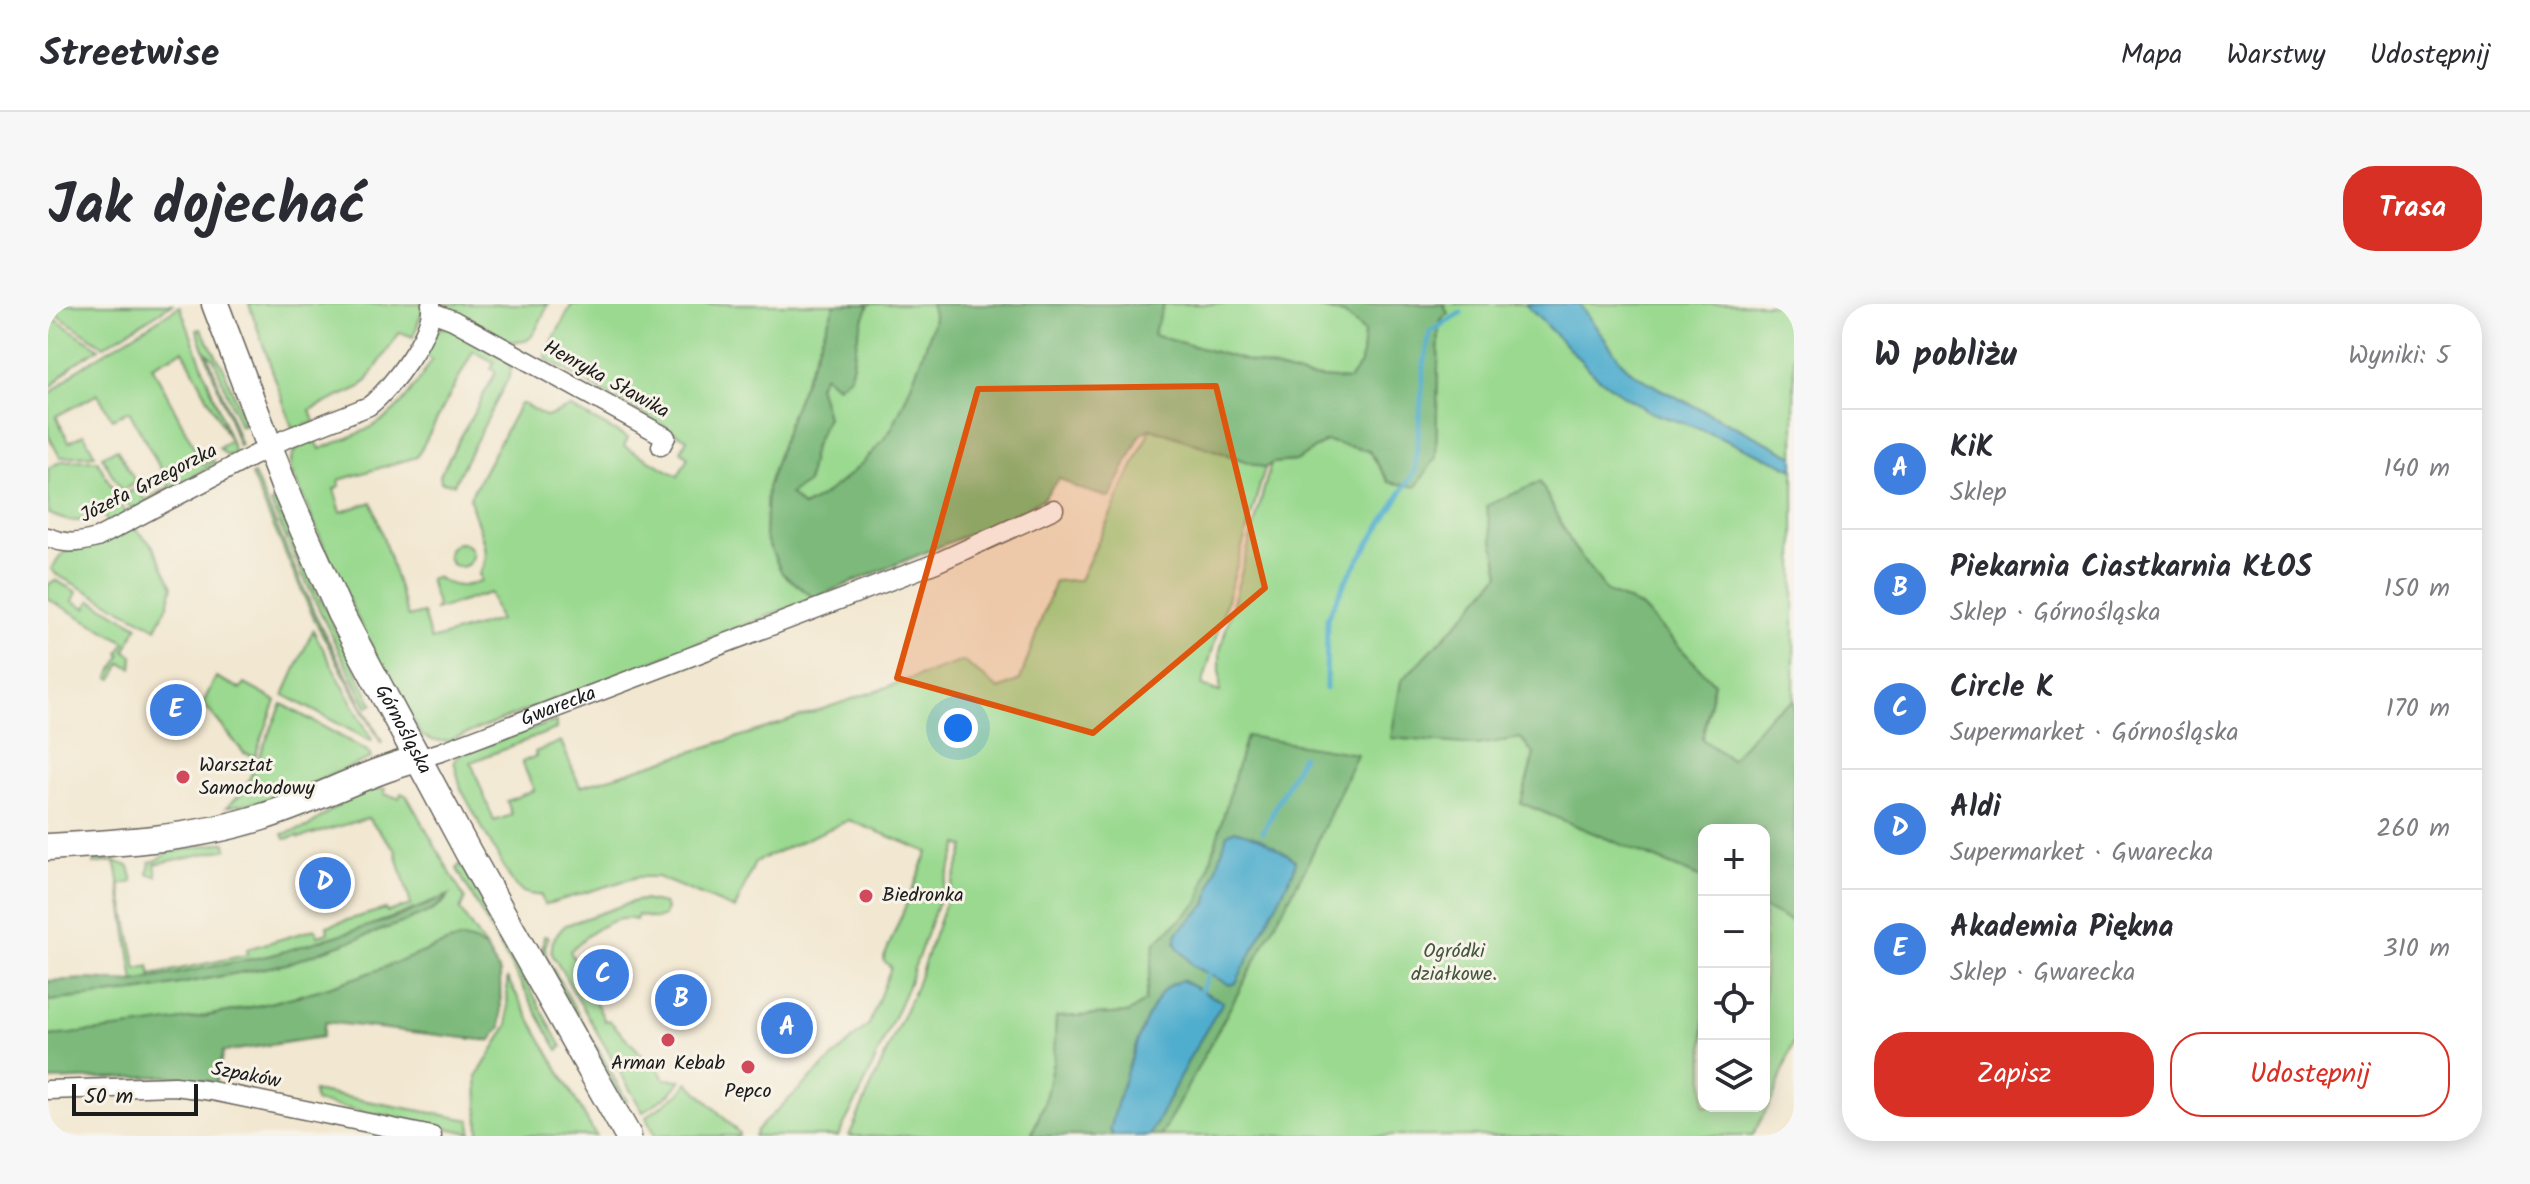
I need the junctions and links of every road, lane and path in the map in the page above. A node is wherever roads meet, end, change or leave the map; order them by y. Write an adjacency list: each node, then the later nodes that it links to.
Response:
1 (215, 304): 4 (street, Górnośląska)
2 (432, 308): 3 (street, Henryka Sławika); 4 (street, Józefa Grzegorzka)
3 (661, 446)
4 (269, 450): 6 (street, Józefa Grzegorzka); 7 (street, Górnośląska)
5 (1054, 509): 7 (street, Gwarecka)
6 (48, 537)
7 (418, 759): 8 (street, Gwarecka); 11 (street, Górnośląska)
8 (48, 847)
9 (48, 1090): 10 (street, Szpaków)
10 (432, 1136)
11 (628, 1136)

